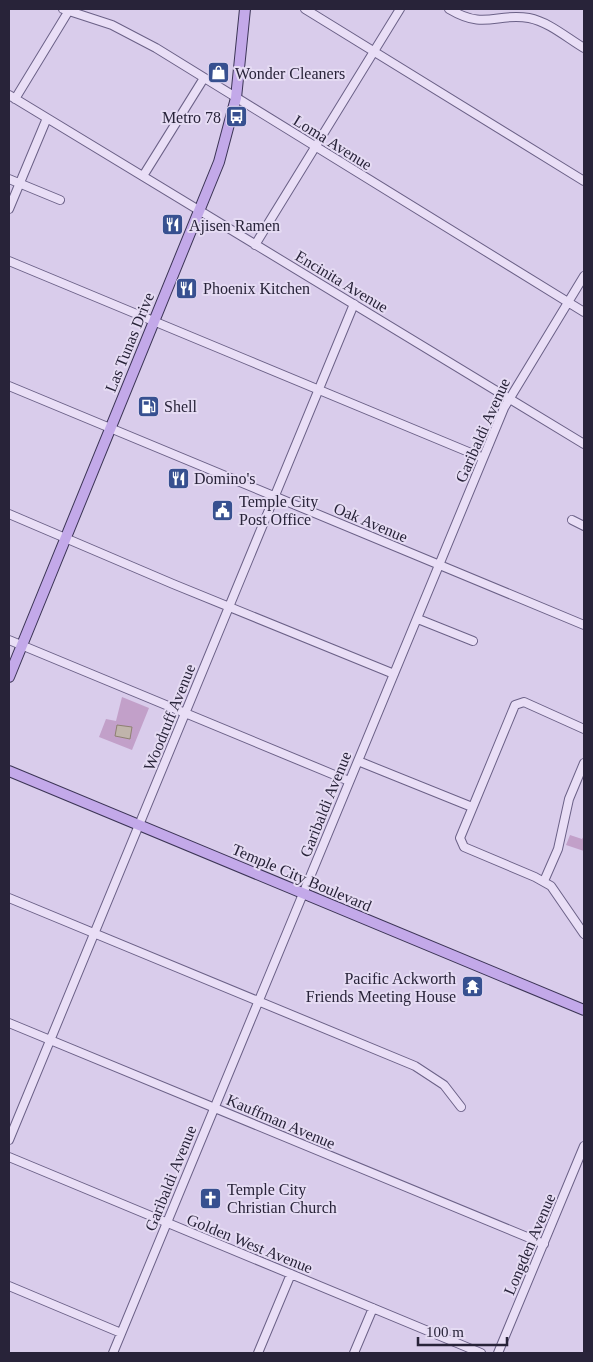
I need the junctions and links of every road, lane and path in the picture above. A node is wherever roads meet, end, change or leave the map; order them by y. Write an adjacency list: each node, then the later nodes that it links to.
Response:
1 (245, 9): 10 (main road, Las Tunas Drive)
2 (305, 9): 7 (street)
3 (400, 9): 7 (street)
4 (450, 9): 6 (street)
5 (65, 10): 8 (street, Loma Avenue); 9 (street)
6 (584, 48)
7 (374, 52): 12 (street); 15 (street)
8 (204, 78): 10 (street, Loma Avenue); 13 (street)
9 (12, 97): 11 (street, Encinita Avenue)
10 (236, 98): 12 (street, Loma Avenue); 19 (main road, Las Tunas Drive)
11 (47, 118): 13 (street, Encinita Avenue); 16 (street)
12 (315, 147): 20 (street); 23 (street, Loma Avenue)
13 (143, 176): 19 (street, Encinita Avenue)
14 (9, 179): 16 (street)
15 (584, 181)
16 (19, 183): 17 (street); 18 (street)
17 (60, 200)
18 (9, 209)
19 (200, 211): 20 (street, Encinita Avenue); 26 (main road, Las Tunas Drive)
20 (255, 245): 24 (street, Encinita Avenue)
21 (9, 261): 26 (street)
22 (584, 276): 23 (street, Garibaldi Avenue)
23 (568, 302): 25 (street, Loma Avenue); 29 (street, Garibaldi Avenue)
24 (354, 304): 28 (street, Woodruff Avenue); 29 (street, Encinita Avenue)
25 (584, 312)
26 (154, 321): 28 (street); 30 (main road, Las Tunas Drive)
27 (9, 386): 30 (street, Oak Avenue)
28 (320, 389): 32 (street); 33 (street, Woodruff Avenue)
29 (508, 399): 31 (street, Encinita Avenue); 32 (street, Garibaldi Avenue)
30 (110, 428): 33 (street, Oak Avenue); 37 (main road, Las Tunas Drive)
31 (584, 444)
32 (483, 458): 38 (street, Garibaldi Avenue)
33 (275, 497): 38 (street, Oak Avenue); 39 (street, Woodruff Avenue)
34 (9, 514): 37 (street)
35 (572, 520): 36 (street)
36 (584, 526)
37 (66, 539): 39 (street); 44 (main road, Las Tunas Drive)
38 (440, 564): 40 (street, Garibaldi Avenue); 41 (street, Oak Avenue)
39 (230, 606): 45 (street); 47 (street, Woodruff Avenue)
40 (418, 619): 43 (street); 45 (street, Garibaldi Avenue)
41 (584, 625)
42 (9, 640): 44 (street)
43 (473, 641)
44 (22, 646): 46 (main road, Las Tunas Drive); 47 (street)
45 (394, 674): 49 (street, Garibaldi Avenue)
46 (9, 677)
47 (186, 714): 52 (street); 54 (street, Woodruff Avenue)
48 (584, 729): 53 (street)
49 (358, 760): 52 (street, Garibaldi Avenue); 53 (street)
50 (584, 763): 55 (street)
51 (9, 771): 54 (main road, Temple City Boulevard)
52 (348, 781): 56 (street, Garibaldi Avenue)
53 (472, 807): 55 (street)
54 (140, 824): 56 (main road, Temple City Boulevard); 58 (street, Woodruff Avenue)
55 (544, 881): 59 (street)
56 (303, 893): 60 (street, Garibaldi Avenue); 61 (main road, Temple City Boulevard)
57 (9, 898): 58 (street)
58 (94, 933): 60 (street); 63 (street, Woodruff Avenue)
59 (584, 934)
60 (259, 1001): 64 (street); 65 (street, Garibaldi Avenue)
61 (584, 1010)
62 (9, 1023): 63 (street, Kauffman Avenue)
63 (51, 1040): 65 (street, Kauffman Avenue); 66 (street, Woodruff Avenue)
64 (461, 1107)
65 (214, 1108): 69 (street, Garibaldi Avenue); 70 (street, Kauffman Avenue)
66 (9, 1140)
67 (584, 1146): 70 (street, Longden Avenue)
68 (9, 1157): 69 (street, Golden West Avenue)
69 (167, 1223): 71 (street, Golden West Avenue); 74 (street, Garibaldi Avenue)
70 (544, 1244): 79 (street, Longden Avenue)
71 (291, 1274): 73 (street, Golden West Avenue); 76 (street)
72 (9, 1286): 74 (street)
73 (373, 1308): 77 (street); 78 (street, Golden West Avenue)
74 (121, 1333): 75 (street, Garibaldi Avenue)
75 (113, 1353)
76 (258, 1353)
77 (354, 1353)
78 (481, 1353)
79 (498, 1353)

